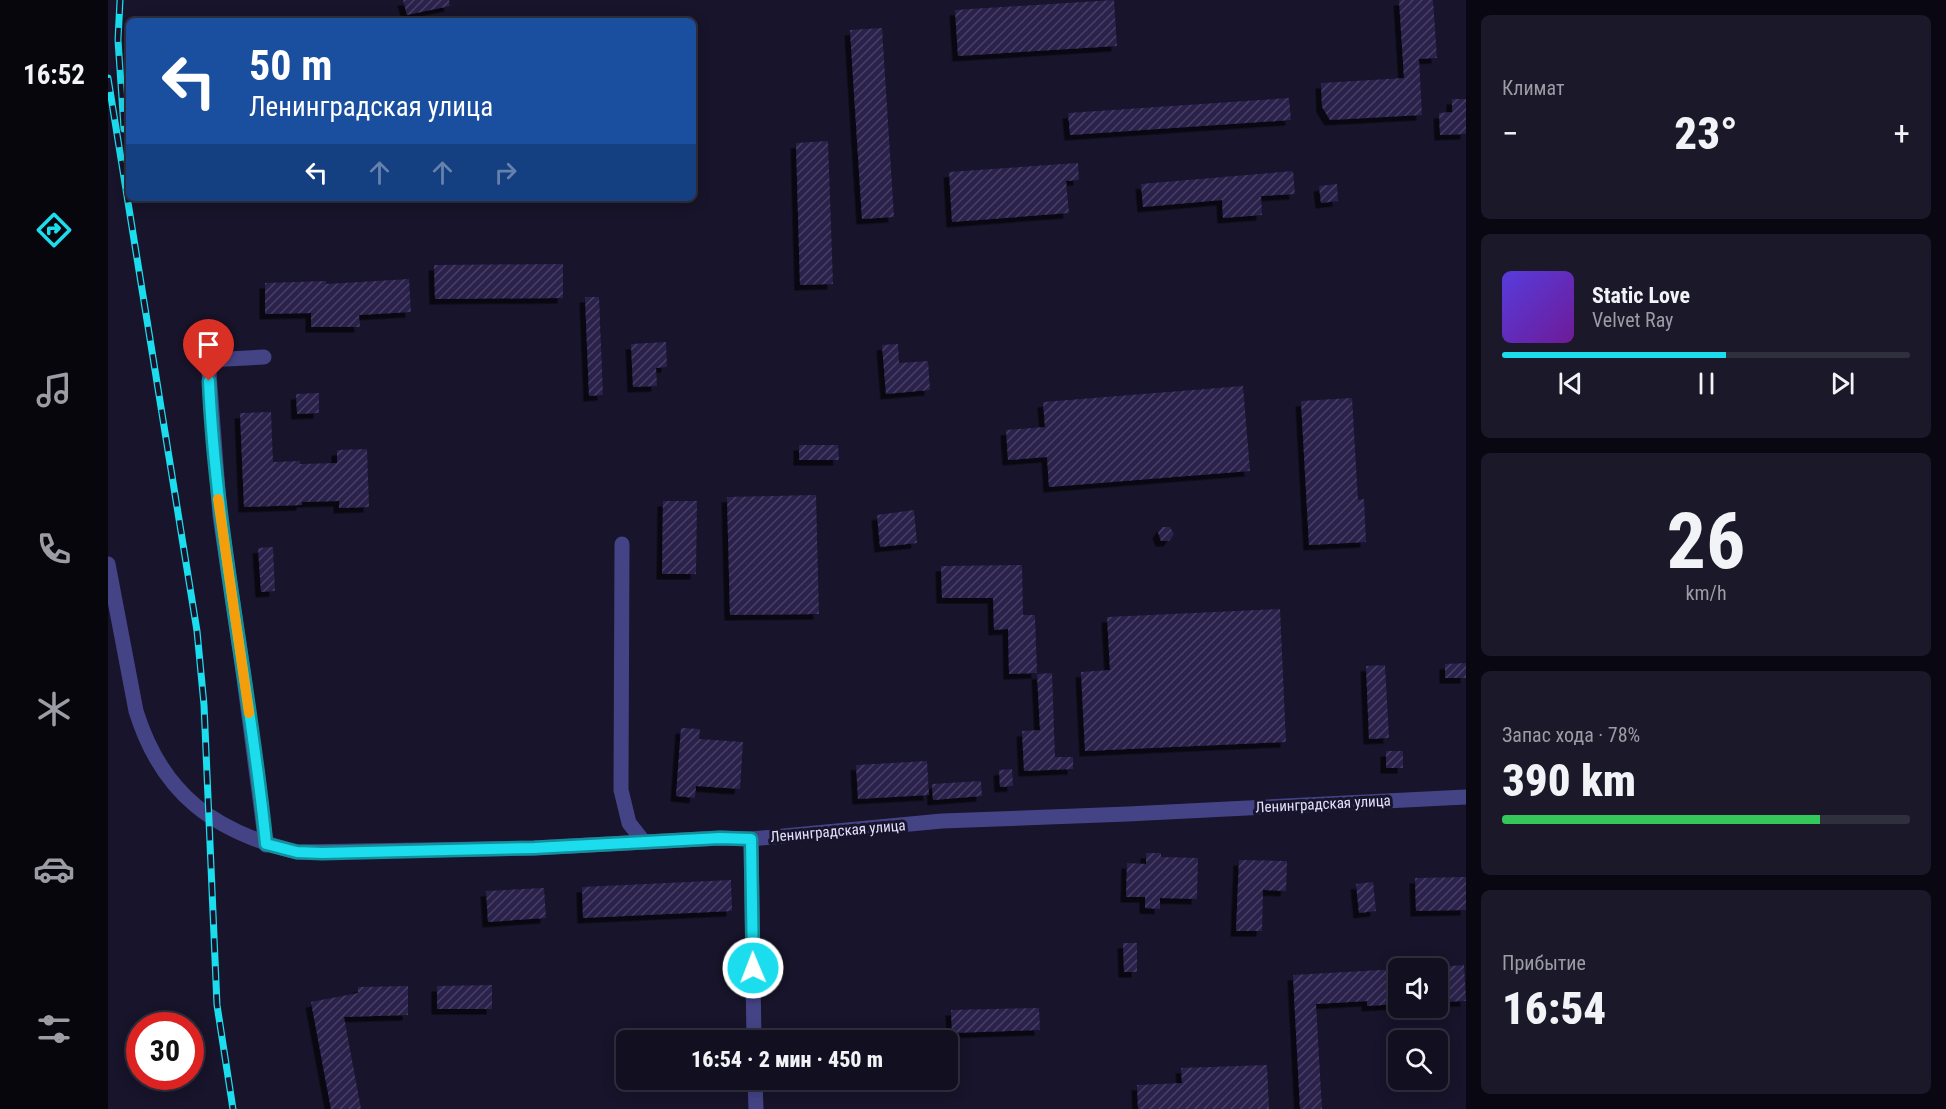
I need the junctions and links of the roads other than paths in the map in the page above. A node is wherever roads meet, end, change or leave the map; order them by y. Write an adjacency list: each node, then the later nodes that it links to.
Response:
1 (264, 357): 7 (street)
2 (622, 544): 6 (street)
3 (108, 564): 7 (street, Ленинградская улица)
4 (1466, 797): 5 (street, Ленинградская улица)
5 (751, 839): 6 (street, Ленинградская улица); 8 (street)
6 (645, 842): 7 (street, Ленинградская улица)
7 (266, 844)
8 (754, 1030)
9 (755, 1090): 10 (street)
10 (756, 1109)

